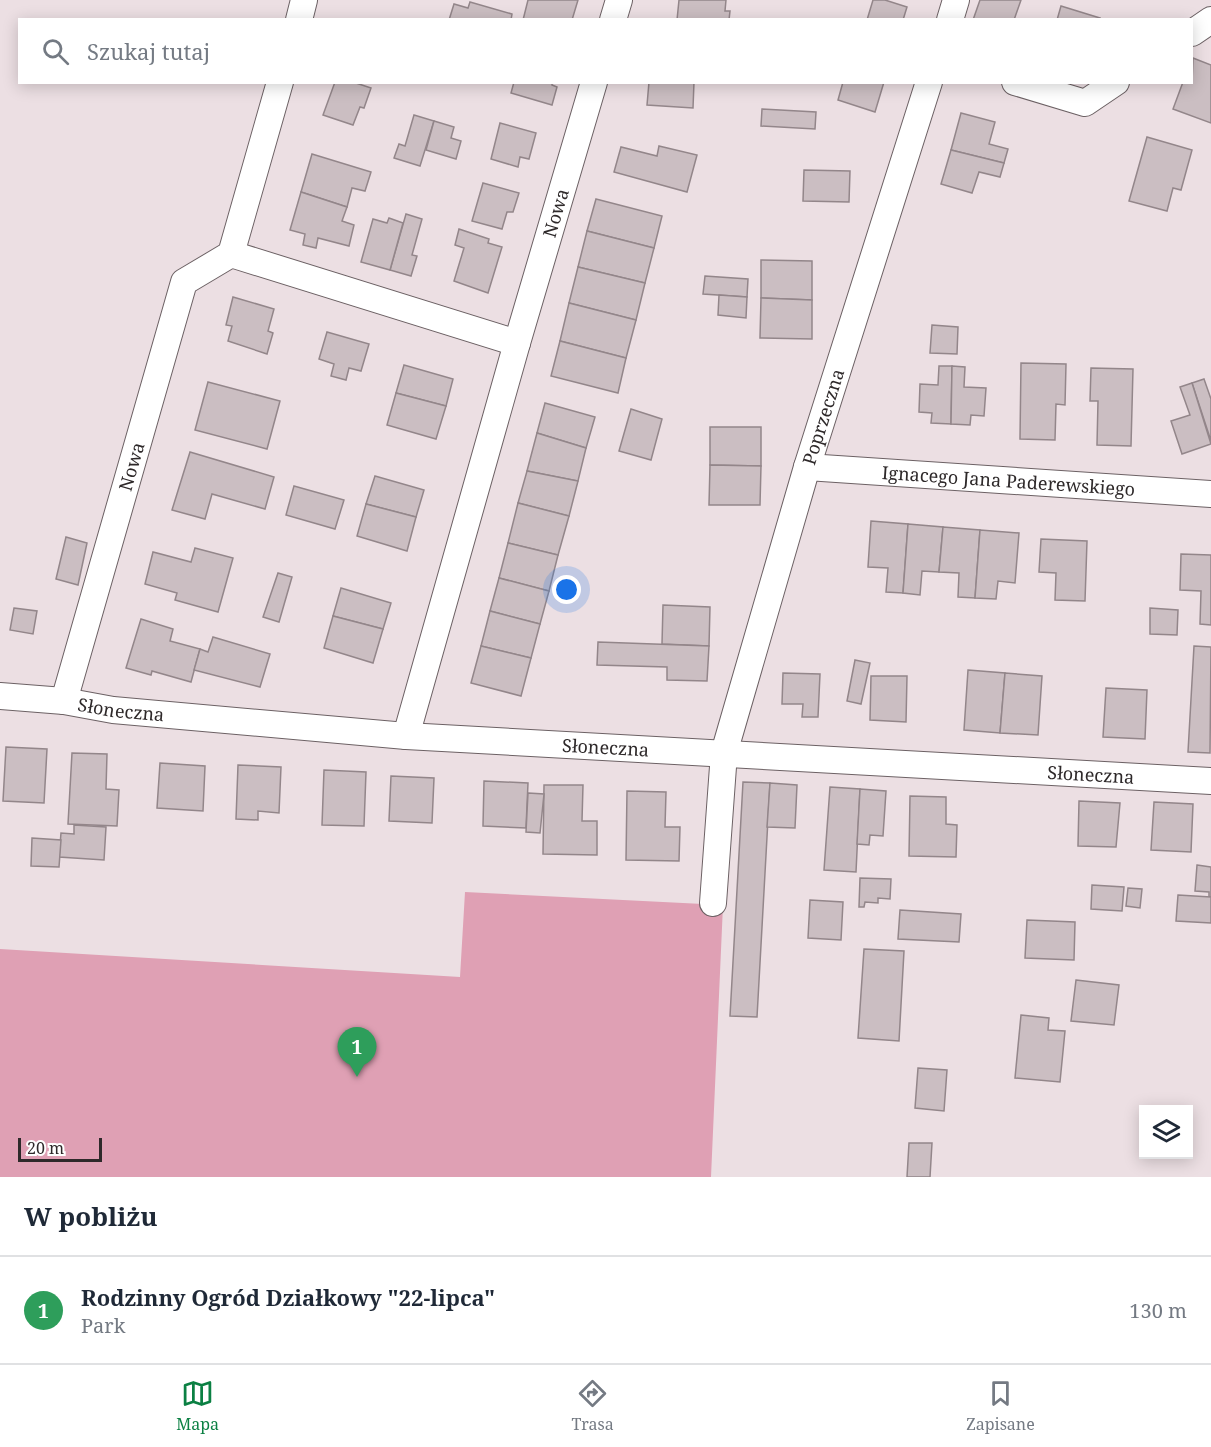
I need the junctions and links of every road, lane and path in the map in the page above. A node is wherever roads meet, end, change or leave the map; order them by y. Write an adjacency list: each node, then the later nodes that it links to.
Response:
1 (304, 0): 4 (street)
2 (619, 0): 5 (street)
3 (956, 0): 6 (street)
4 (299, 18)
5 (614, 18)
6 (951, 18)
7 (1211, 20): 8 (street)
8 (1193, 32)
9 (279, 84): 14 (street)
10 (593, 84): 15 (street, Nowa)
11 (928, 84): 16 (street, Poprzeczna)
12 (1022, 84): 13 (street)
13 (1113, 84)
14 (231, 254): 15 (street); 19 (street, Nowa)
15 (517, 343): 20 (street, Nowa)
16 (807, 467): 17 (street, Ignacego Jana Paderewskiego); 21 (street, Poprzeczna)
17 (1211, 494)
18 (0, 696): 19 (street, Słoneczna)
19 (64, 701): 20 (street, Słoneczna)
20 (406, 736): 21 (street, Słoneczna)
21 (724, 753): 22 (street, Słoneczna); 23 (street, Poprzeczna)
22 (1211, 781)
23 (713, 903)

